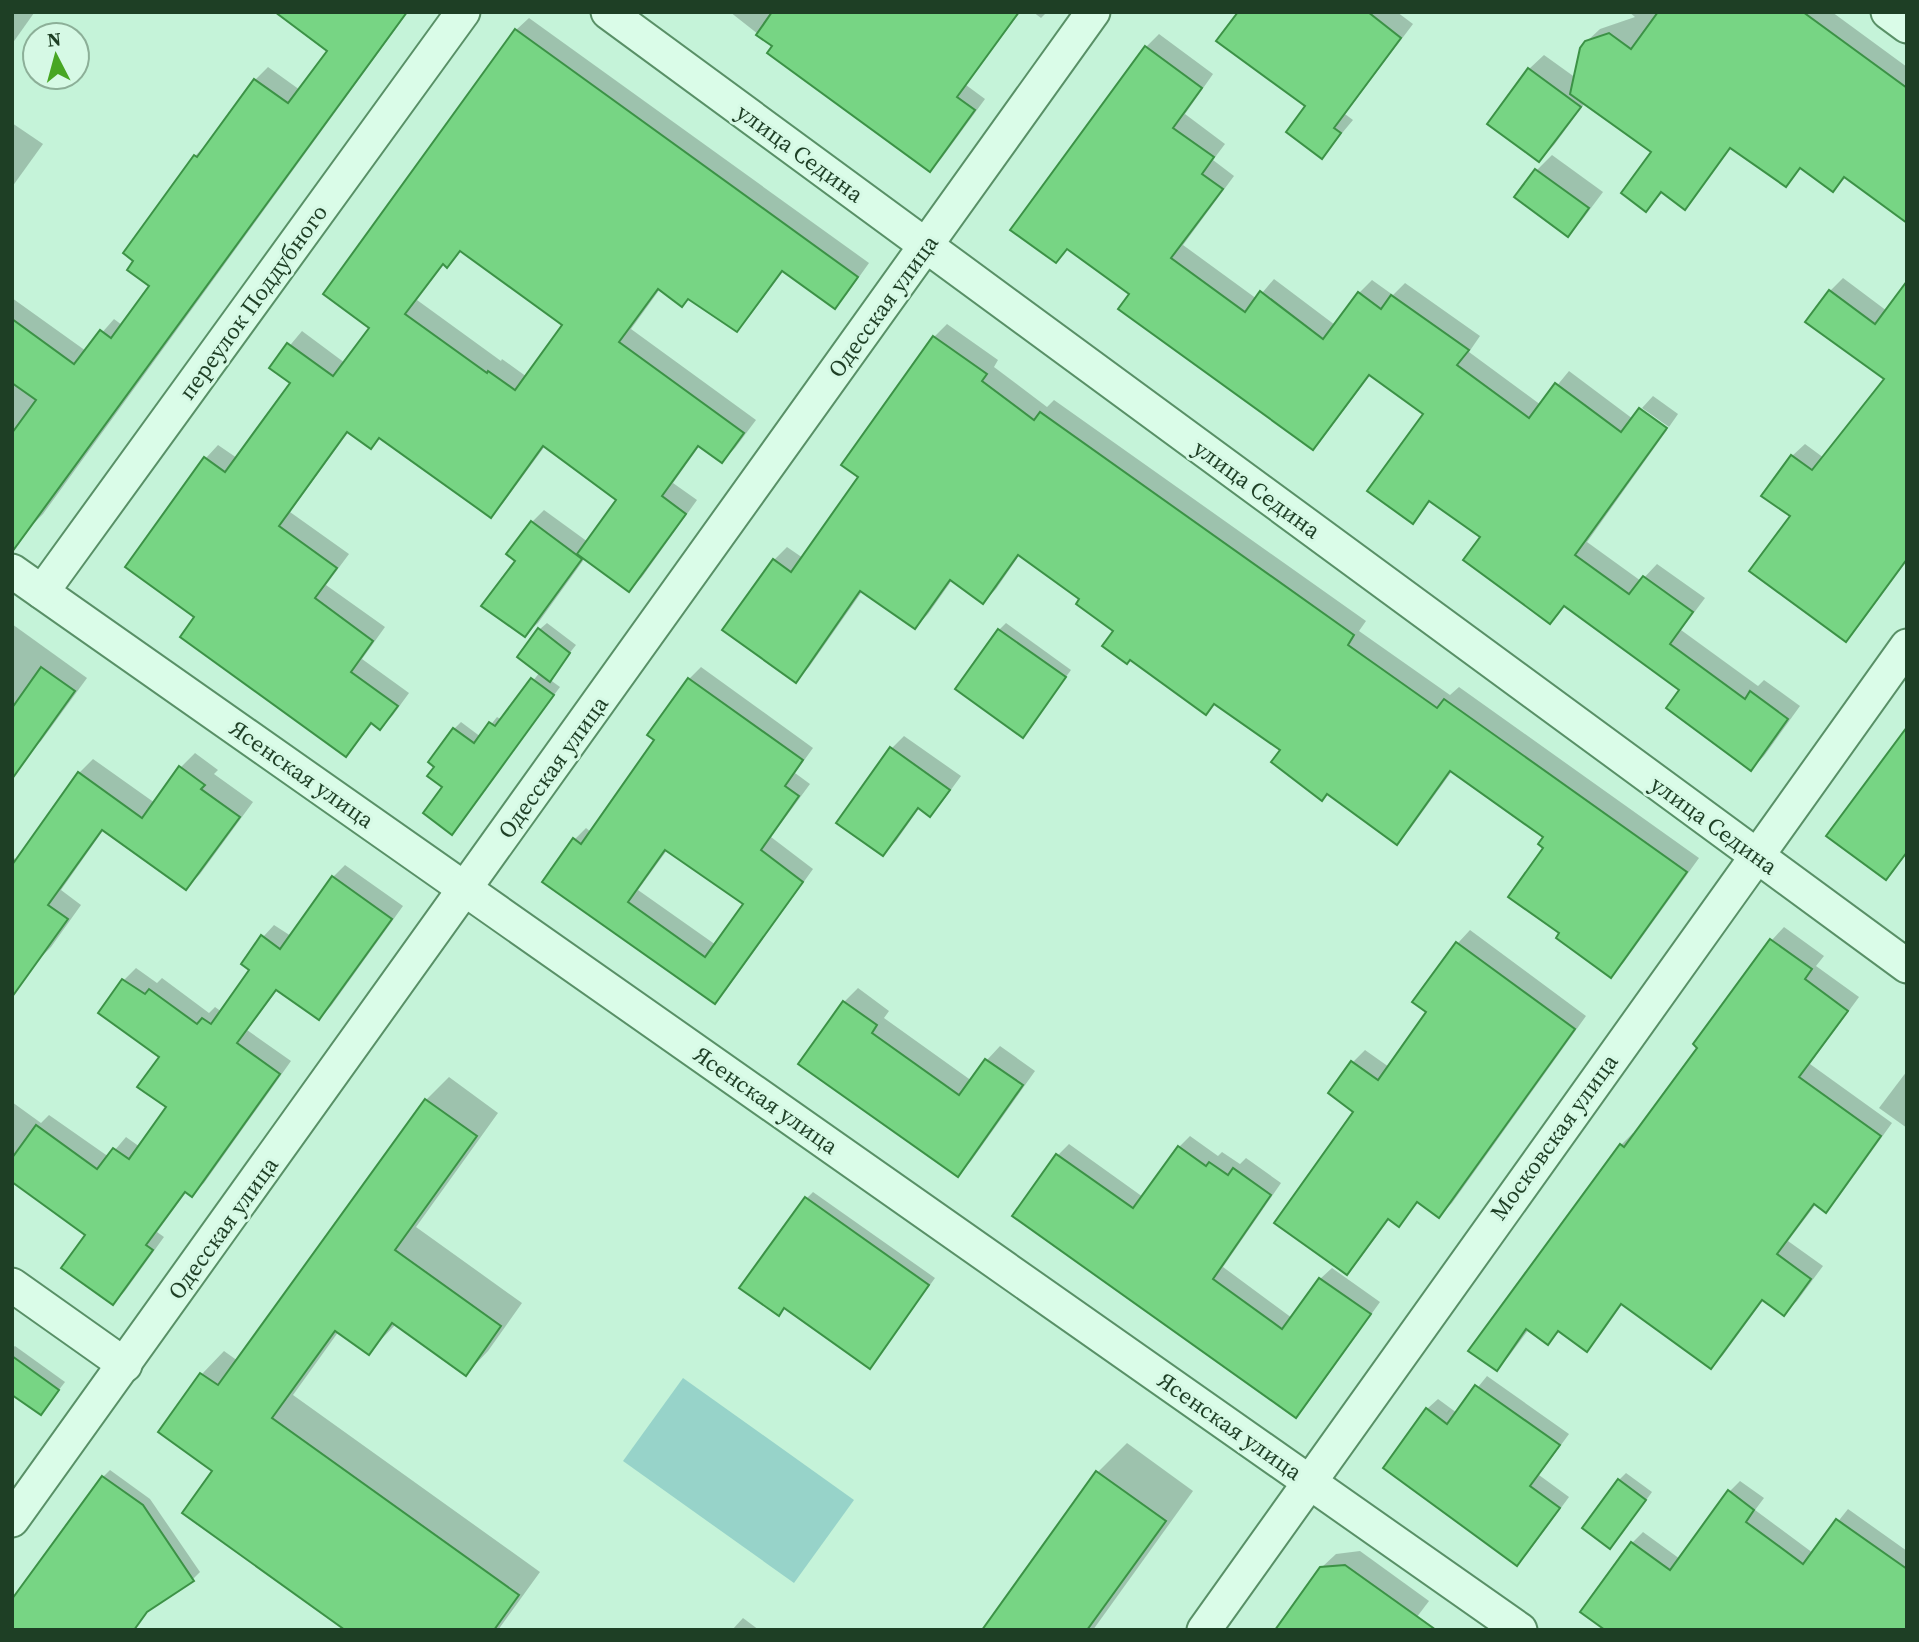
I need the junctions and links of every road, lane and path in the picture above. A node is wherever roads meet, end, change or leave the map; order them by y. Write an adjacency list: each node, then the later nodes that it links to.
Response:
1 (463, 12): 8 (street, переулок Поддубного)
2 (608, 12): 6 (street, улица Седина)
3 (1093, 12): 6 (street, Одесская улица)
4 (1888, 12): 5 (street)
5 (1907, 26)
6 (926, 245): 10 (street, улица Седина); 11 (street, Одесская улица)
7 (12, 571): 8 (street, Ясенская улица)
8 (42, 592): 11 (street, Ясенская улица)
9 (1907, 646): 10 (street, Московская улица)
10 (1756, 856): 12 (street, улица Седина); 15 (street, Московская улица)
11 (466, 889): 14 (street, Одесская улица); 15 (street, Ясенская улица)
12 (1907, 966)
13 (12, 1285): 14 (street)
14 (125, 1365): 16 (street, Одесская улица)
15 (1308, 1481): 17 (street, Московская улица); 18 (street, Ясенская улица)
16 (12, 1520)
17 (1203, 1630)
18 (1520, 1630)

